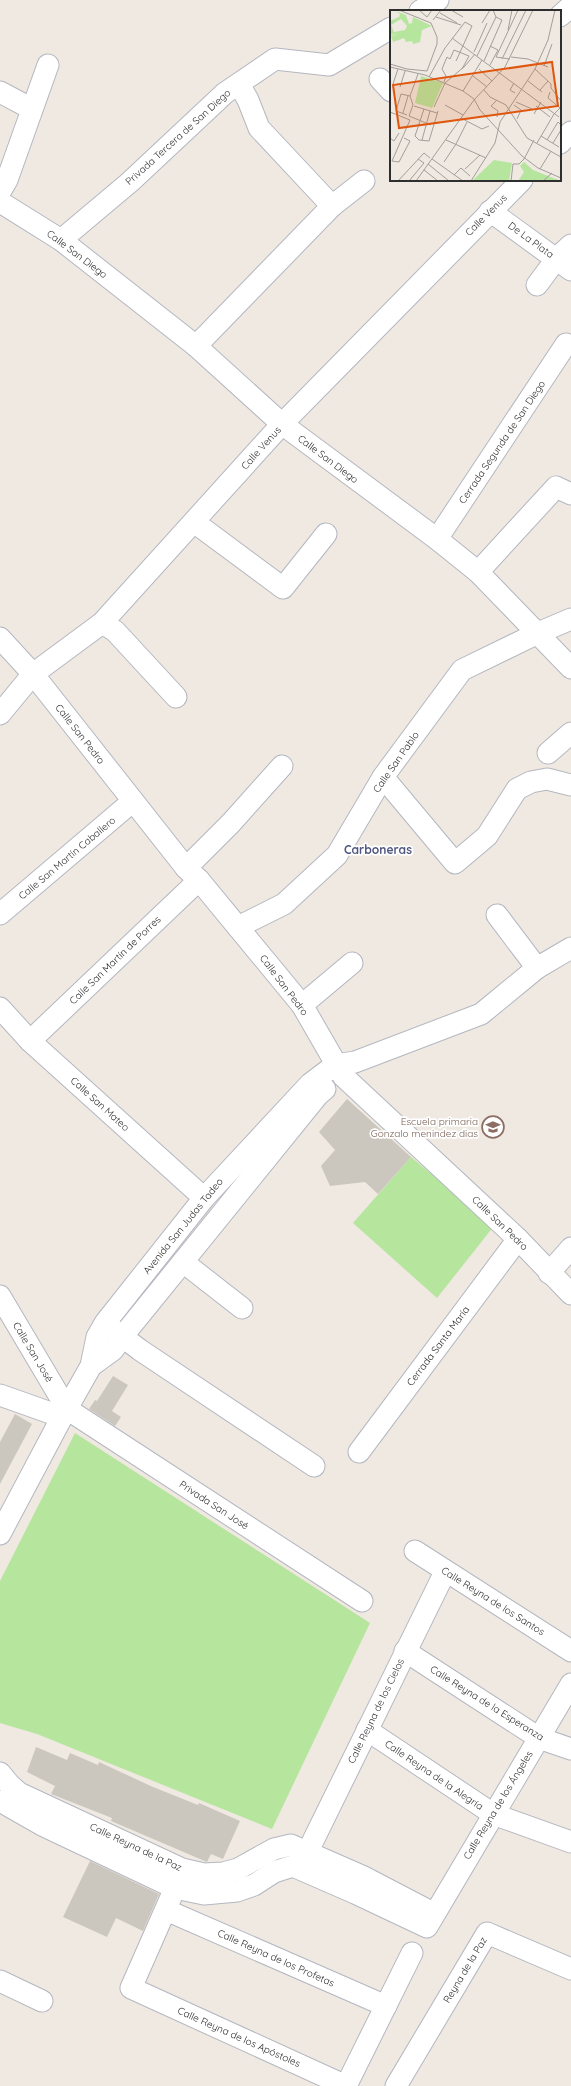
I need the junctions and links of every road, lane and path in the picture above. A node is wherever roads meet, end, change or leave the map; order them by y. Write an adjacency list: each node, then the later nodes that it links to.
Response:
1 (438, 0): 3 (street)
2 (571, 6): 4 (street)
3 (422, 10)
4 (561, 15)
5 (390, 29): 7 (street, Privada Tercera de San Diego)
6 (48, 65): 9 (street)
7 (239, 84): 16 (street); 18 (street, Privada Tercera de San Diego)
8 (0, 92): 9 (street)
9 (32, 109): 14 (street)
10 (571, 132): 11 (street)
11 (561, 142)
12 (364, 181): 16 (street)
13 (521, 181): 17 (street, Calle Venus)
14 (0, 192)
15 (0, 202): 18 (street, Calle San Diego)
16 (332, 206): 22 (street)
17 (490, 211): 19 (street, De La Plata); 23 (street, Calle Venus)
18 (61, 240): 22 (street, Calle San Diego)
19 (566, 258): 20 (street)
20 (537, 285)
21 (566, 344): 27 (street, Cerrada Segunda de San Diego)
22 (196, 346): 23 (street, Calle San Diego)
23 (282, 424): 25 (street, Calle Venus); 27 (street, Calle San Diego)
24 (571, 494): 28 (street)
25 (194, 522): 26 (street); 30 (street, Calle Venus)
26 (326, 534)
27 (437, 539): 28 (street, Calle San Diego)
28 (478, 572): 31 (street, Calle San Diego)
29 (571, 619): 31 (street, Calle San Pablo)
30 (102, 623): 34 (street, Calle Venus); 35 (street)
31 (538, 633): 33 (street, Calle San Diego); 40 (street, Calle San Pablo)
32 (0, 638): 34 (street, Calle San Pedro)
33 (571, 668)
34 (33, 674): 36 (street, Calle Venus); 42 (street, Calle San Pedro)
35 (176, 697)
36 (0, 714)
37 (571, 733): 38 (street)
38 (548, 753)
39 (282, 766): 43 (street, Calle San Martín de Porres)
40 (383, 777): 41 (street); 46 (street, Calle San Pablo)
41 (571, 785)
42 (133, 801): 43 (street, Calle San Pedro); 44 (street, Calle San Martín Caballero)
43 (193, 874): 46 (street, Calle San Pedro); 52 (street, Calle San Martín de Porres)
44 (0, 914)
45 (498, 915): 49 (street)
46 (238, 926): 50 (street, Calle San Pedro)
47 (571, 948): 49 (street, Avenida San Judas Tadeo)
48 (352, 963): 50 (street)
49 (537, 968): 53 (street, Avenida San Judas Tadeo)
50 (302, 1005): 53 (street, Calle San Pedro)
51 (0, 1008): 52 (street, Calle San Mateo)
52 (30, 1041): 54 (street, Calle San Mateo)
53 (344, 1068): 54 (street, Avenida San Judas Tadeo); 55 (street, Calle San Pedro); 57 (street, Avenida San Judas Tadeo)
54 (204, 1198): 62 (street, Avenida San Judas Tadeo)
55 (518, 1239): 58 (street, Calle San Pedro); 67 (street, Cerrada Santa María)
56 (571, 1248): 58 (street)
57 (183, 1262): 61 (street); 63 (street, Avenida San Judas Tadeo)
58 (549, 1272): 59 (street, Calle San Pedro)
59 (571, 1294)
60 (0, 1296): 66 (street, Calle San José)
61 (242, 1308)
62 (105, 1323): 63 (street); 64 (street, Avenida San Judas Tadeo)
63 (122, 1337): 64 (street, Avenida San Judas Tadeo); 68 (street)
64 (92, 1366): 66 (street, Avenida San Judas Tadeo)
65 (0, 1395): 66 (street)
66 (64, 1413): 69 (street, Avenida San Judas Tadeo); 72 (street, Privada San José)
67 (359, 1452)
68 (314, 1466)
69 (0, 1534)
70 (415, 1552): 71 (street, Calle Reyna de los Santos)
71 (445, 1572): 73 (street, Calle Reyna de los Cielos); 74 (street, Calle Reyna de los Santos)
72 (362, 1602)
73 (405, 1651): 76 (street, Calle Reyna de los Cielos); 77 (street, Calle Reyna de la Esperanza)
74 (571, 1651)
75 (571, 1684): 77 (street, Calle Reyna de los Ángeles)
76 (367, 1730): 81 (street, Calle Reyna de la Alegría); 84 (street, Calle Reyna de los Cielos)
77 (539, 1738): 78 (street, Calle Reyna de la Esperanza); 81 (street, Calle Reyna de los Ángeles)
78 (571, 1749)
79 (0, 1773): 83 (street, Calle Reyna de la Paz)
80 (0, 1801): 85 (street, Calle Reyna de la Paz)
81 (493, 1814): 82 (street, Calle Reyna de la Alegría); 89 (street, Calle Reyna de los Ángeles)
82 (571, 1842)
83 (132, 1844): 84 (street, Calle Reyna de la Paz); 85 (street)
84 (308, 1851): 86 (street, Calle Reyna de la Paz)
85 (122, 1862): 87 (street, Calle Reyna de la Paz)
86 (359, 1885): 87 (street, Calle Reyna de la Paz); 89 (street, Calle Reyna de la Paz)
87 (174, 1888): 88 (street)
88 (166, 1910): 94 (street, Calle Reyna de los Profetas); 95 (street, Calle Reyna de los Apóstoles)
89 (430, 1920)
90 (412, 1953): 94 (street)
91 (571, 1969): 96 (street, Reyna de la Paz)
92 (0, 1981): 93 (street)
93 (42, 2001)
94 (386, 2006): 95 (street)
95 (346, 2086)
96 (396, 2086)

